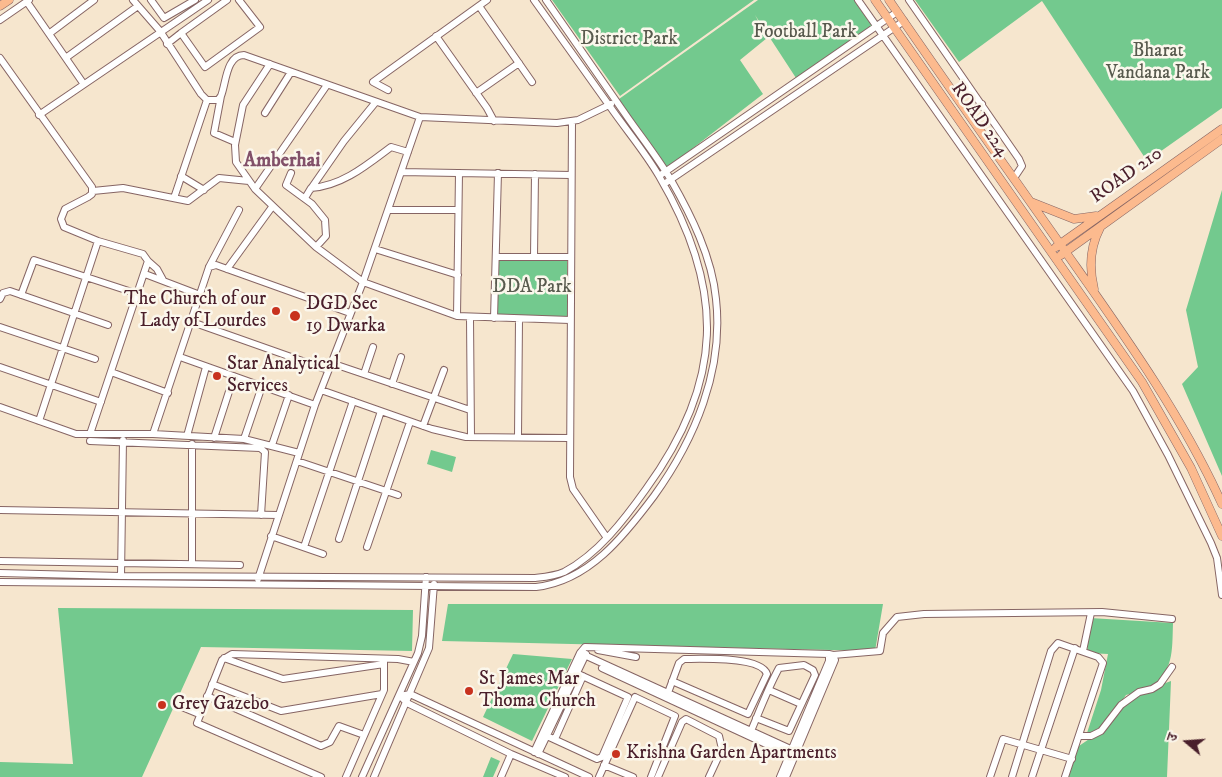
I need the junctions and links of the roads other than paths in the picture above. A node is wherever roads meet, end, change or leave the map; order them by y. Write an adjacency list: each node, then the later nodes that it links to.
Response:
1 (9, 0): 17 (main road)
2 (94, 0): 27 (street)
3 (133, 0): 18 (street)
4 (150, 0): 5 (street)
5 (195, 0)
6 (208, 0): 26 (street)
7 (227, 0): 28 (street)
8 (239, 0): 28 (street)
9 (487, 0): 19 (street)
10 (534, 0): 47 (street)
11 (546, 0): 44 (street)
12 (858, 0): 24 (street)
13 (875, 0): 21 (main road, ROAD 224)
14 (888, 0): 20 (main road, ROAD 224)
15 (909, 0): 46 (street)
16 (28, 1): 22 (street); 27 (street)
17 (0, 6)
18 (138, 6): 26 (street); 32 (street)
19 (479, 6): 30 (street); 34 (street)
20 (897, 12): 21 (street); 23 (main road, ROAD 224)
21 (888, 19): 24 (street); 25 (main road, ROAD 224)
22 (0, 20)
23 (904, 21): 25 (street); 50 (main road, ROAD 224)
24 (877, 27): 29 (street); 60 (street)
25 (894, 27): 29 (street); 89 (main road, ROAD 224)
26 (160, 31): 31 (street); 38 (street)
27 (50, 33): 32 (street)
28 (182, 34): 31 (street)
29 (883, 35): 69 (street); 194 (street)
30 (436, 36): 40 (street); 41 (street)
31 (167, 44): 43 (street)
32 (67, 57): 38 (street)
33 (0, 58): 49 (street)
34 (519, 63): 37 (street); 41 (street)
35 (270, 64): 36 (street); 42 (street); 56 (street)
36 (291, 72): 39 (street); 48 (street)
37 (532, 82)
38 (83, 83): 49 (street)
39 (327, 85): 45 (street); 73 (street)
40 (388, 90)
41 (476, 92): 53 (street)
42 (221, 96): 43 (street); 56 (street)
43 (207, 100): 67 (street)
44 (616, 101): 47 (street); 60 (street)
45 (376, 103): 51 (street); 74 (street)
46 (982, 104): 50 (street); 68 (street)
47 (608, 105): 52 (street); 66 (street)
48 (265, 113)
49 (39, 114): 75 (street)
50 (969, 114): 68 (main road, ROAD 224)
51 (420, 117): 53 (street); 58 (street)
52 (572, 121): 53 (street); 65 (street)
53 (494, 122)
54 (1221, 130): 57 (main road, ROAD 210)
55 (1222, 140): 57 (main road, ROAD 210)
56 (235, 142): 70 (street)
57 (1206, 145): 83 (main road, ROAD 210); 84 (main road, ROAD 210)
58 (408, 152): 59 (street); 74 (street)
59 (401, 172): 62 (street); 81 (street)
60 (666, 172): 66 (street); 69 (street)
61 (291, 173): 77 (street)
62 (459, 173): 63 (street); 82 (street)
63 (498, 174): 64 (street); 91 (street)
64 (535, 174): 65 (street); 92 (street)
65 (571, 174): 93 (street)
66 (659, 175): 71 (street)
67 (181, 176): 72 (street); 76 (street)
68 (1014, 178): 78 (main road, ROAD 224)
69 (671, 179): 71 (street); 171 (street)
70 (249, 181): 72 (street); 73 (street)
71 (663, 184): 170 (street)
72 (204, 190): 76 (street)
73 (255, 190): 79 (street)
74 (310, 190): 77 (street)
75 (93, 191): 76 (street); 85 (street)
76 (174, 198)
77 (305, 198): 87 (street)
78 (1030, 201): 83 (main road); 86 (main road, ROAD 224)
79 (272, 207): 87 (street); 97 (street)
80 (239, 210): 96 (street)
81 (388, 210): 82 (street); 88 (street)
82 (458, 210): 99 (street)
83 (1100, 215): 86 (main road, ROAD 210)
84 (1101, 226): 90 (main road, ROAD 210); 104 (main road)
85 (98, 241): 95 (street); 100 (street)
86 (1060, 244): 89 (main road, ROAD 210); 90 (main road, ROAD 224)
87 (316, 247): 102 (street)
88 (375, 249): 99 (street); 102 (street)
89 (1050, 251): 94 (main road, ROAD 224)
90 (1066, 252): 94 (main road, ROAD 210); 104 (main road, ROAD 224)
91 (496, 257): 92 (street); 112 (street)
92 (534, 257): 93 (street)
93 (570, 257): 114 (street)
94 (1056, 259): 173 (main road, ROAD 224)
95 (148, 261): 98 (street); 101 (street)
96 (210, 267): 97 (street); 106 (street)
97 (227, 269): 108 (street)
98 (145, 274): 101 (street); 103 (street)
99 (458, 274): 110 (street)
100 (87, 278): 103 (street); 105 (street); 109 (street)
101 (163, 280): 106 (street)
102 (363, 282): 108 (street); 110 (street)
103 (138, 294): 127 (street)
104 (1095, 294): 164 (main road, ROAD 224)
105 (21, 295): 107 (street); 109 (street)
106 (200, 295): 115 (street)
107 (0, 299)
108 (350, 313): 125 (street)
109 (75, 314): 116 (street); 119 (street)
110 (457, 316): 111 (street)
111 (470, 318): 112 (street); 141 (street)
112 (494, 318): 113 (street)
113 (519, 319): 114 (street); 152 (street)
114 (570, 320): 153 (street)
115 (192, 322): 120 (street); 125 (street)
116 (108, 325)
117 (0, 326): 119 (street)
118 (373, 347): 128 (street)
119 (63, 348): 122 (street); 131 (street)
120 (180, 357): 124 (street); 134 (street)
121 (401, 357): 130 (street)
122 (95, 359)
123 (0, 367): 131 (street)
124 (206, 367): 129 (street); 148 (street)
125 (330, 367): 128 (street); 133 (street)
126 (444, 370): 136 (street)
127 (112, 372): 134 (street); 138 (street)
128 (364, 374): 130 (street)
129 (234, 376): 132 (street); 150 (street)
130 (392, 384): 136 (street)
131 (51, 385): 138 (street); 143 (street)
132 (262, 386): 135 (street); 154 (street)
133 (321, 390): 137 (street); 139 (street)
134 (168, 394): 147 (street)
135 (288, 396): 139 (street); 157 (street)
136 (434, 398): 141 (street); 145 (street)
137 (353, 401): 142 (street); 160 (street)
138 (101, 402): 149 (street)
139 (315, 405): 158 (street)
140 (0, 408): 143 (street)
141 (470, 410): 151 (street)
142 (381, 412): 144 (street); 161 (street)
143 (39, 421): 149 (street)
144 (410, 422): 145 (street); 162 (street)
145 (423, 426): 151 (street)
146 (123, 434): 147 (street); 149 (street); 155 (street)
147 (153, 434): 148 (street)
148 (187, 436): 150 (street)
149 (90, 438): 155 (street)
150 (214, 438): 154 (street)
151 (471, 438): 152 (street)
152 (518, 438): 153 (street)
153 (569, 438): 174 (street)
154 (244, 439): 157 (street)
155 (123, 443): 156 (street); 166 (street)
156 (192, 444): 167 (street); 168 (street)
157 (272, 445): 158 (street)
158 (299, 453): 159 (street)
159 (296, 460): 160 (street); 169 (street)
160 (329, 472): 161 (street); 176 (street)
161 (358, 482): 162 (street); 175 (street)
162 (386, 491): 163 (street); 177 (street)
163 (398, 495)
164 (1222, 504)
165 (0, 510): 166 (street)
166 (122, 512): 167 (street); 180 (street)
167 (192, 514): 168 (street); 181 (street)
168 (261, 515): 169 (street)
169 (278, 515): 172 (street)
170 (619, 525): 171 (street); 174 (street)
171 (626, 531): 193 (street)
172 (271, 536): 176 (street); 186 (street)
173 (1222, 536)
174 (607, 538): 188 (street)
175 (339, 539)
176 (304, 547): 178 (street)
177 (367, 547)
178 (323, 554)
179 (0, 561): 180 (street)
180 (121, 563): 181 (street); 185 (street)
181 (192, 564): 182 (street)
182 (240, 565)
183 (0, 573): 184 (street)
184 (93, 575): 185 (street); 190 (street)
185 (121, 576): 186 (street)
186 (258, 577): 187 (street); 191 (street)
187 (426, 577): 188 (street); 192 (street)
188 (434, 577): 193 (street)
189 (0, 582): 190 (street)
190 (93, 583): 191 (street)
191 (256, 585): 192 (street)
192 (425, 586): 193 (street); 204 (street)
193 (434, 586): 214 (street)
194 (1222, 595)
195 (1091, 613): 196 (street); 198 (street); 199 (street)
196 (1172, 619)
197 (1075, 648): 198 (street); 228 (street); 229 (street)
198 (1083, 652): 226 (street)
199 (831, 655): 200 (street); 231 (street)
200 (582, 656): 201 (street); 206 (street); 210 (street); 212 (street); 230 (street)
201 (636, 657)
202 (224, 658): 203 (street); 203 (street); 209 (street)
203 (384, 662): 204 (street); 213 (street)
204 (414, 662): 216 (street)
205 (1172, 667): 226 (street)
206 (576, 673): 207 (street); 225 (street)
207 (583, 676): 227 (street); 227 (street)
208 (672, 681): 208 (street); 212 (street)
209 (212, 684): 213 (street); 215 (street)
210 (640, 686): 217 (street); 231 (street)
211 (769, 690): 219 (street); 219 (street); 222 (street)
212 (668, 693): 223 (street)
213 (382, 694): 224 (street)
214 (410, 694): 216 (street); 218 (street); 230 (street)
215 (207, 696): 221 (street); 224 (street)
216 (400, 696): 218 (street); 237 (street)
217 (635, 697): 234 (street); 244 (street)
218 (407, 702): 232 (street); 238 (street)
219 (802, 704): 222 (street)
220 (182, 707): 221 (street)
221 (199, 714): 235 (street)
222 (756, 718): 223 (street)
223 (751, 731): 231 (street)
224 (364, 735): 236 (street)
225 (547, 736): 227 (street); 230 (street)
226 (1080, 736): 233 (street)
227 (555, 739)
228 (1023, 745): 229 (street); 249 (street); 250 (street)
229 (1040, 751): 233 (street); 251 (street)
230 (536, 753): 241 (street)
231 (793, 753): 247 (street); 248 (street)
232 (512, 754): 239 (street); 240 (street)
233 (1072, 759): 252 (street)
234 (604, 764): 242 (street); 243 (street)
235 (320, 777)
236 (346, 777)
237 (362, 777)
238 (374, 777)
239 (501, 777)
240 (565, 777)
241 (589, 777)
242 (599, 777)
243 (633, 777)
244 (650, 777)
245 (658, 777): 246 (street)
246 (708, 777)
247 (780, 777)
248 (786, 777)
249 (990, 777)
250 (1012, 777)
251 (1032, 777)
252 (1065, 777)

